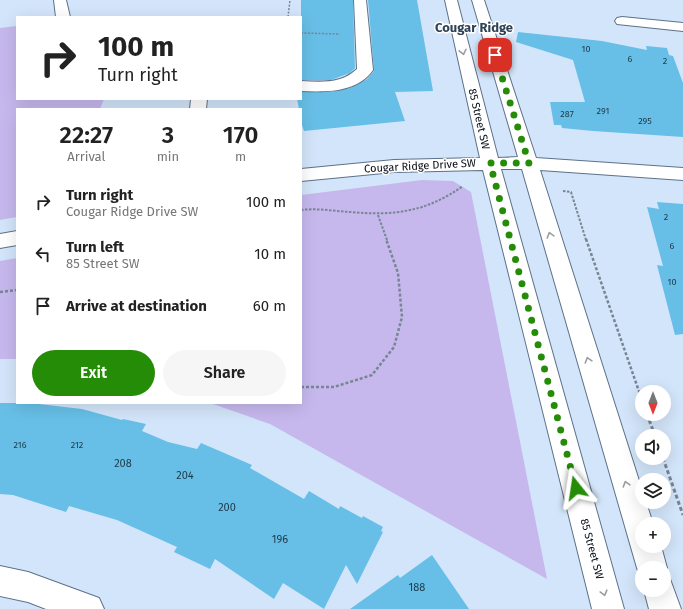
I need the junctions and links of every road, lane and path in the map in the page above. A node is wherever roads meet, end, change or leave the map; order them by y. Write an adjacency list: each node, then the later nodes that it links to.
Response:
1 (60, 0): 6 (street)
2 (290, 0): 7 (path)
3 (360, 0): 11 (street)
4 (451, 0): 13 (street, 85 Street SW, one-way to 13)
5 (478, 0): 14 (street)
6 (63, 16)
7 (288, 16)
8 (622, 21): 9 (street)
9 (683, 27)
10 (302, 34): 11 (path)
11 (363, 34): 12 (street)
12 (302, 86)
13 (490, 163): 14 (street, Cougar Ridge Drive SW); 16 (street, Cougar Ridge Drive SW); 33 (street, 85 Street SW, one-way to 33)
14 (529, 163): 15 (street, Cougar Ridge Drive SW); 29 (street, one-way to 14)
15 (683, 174)
16 (302, 175)
17 (466, 184): 20 (path)
18 (571, 192): 25 (path)
19 (302, 210): 20 (path)
20 (378, 215): 26 (path)
21 (16, 238): 22 (street)
22 (0, 241)
23 (16, 290): 24 (path)
24 (0, 292)
25 (637, 385)
26 (302, 387)
27 (665, 465): 28 (path)
28 (683, 515)
29 (637, 517)
30 (0, 581): 32 (street)
31 (661, 597): 34 (street)
32 (88, 609)
33 (608, 609)
34 (665, 609)

